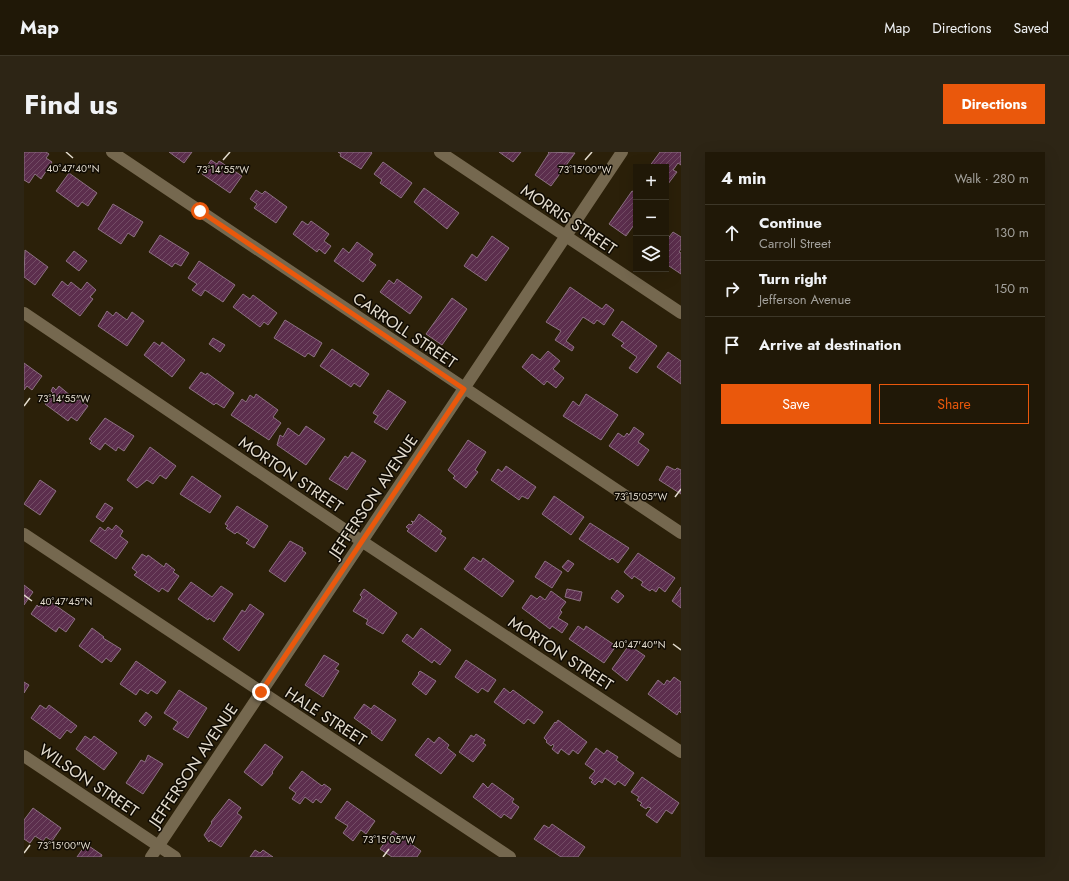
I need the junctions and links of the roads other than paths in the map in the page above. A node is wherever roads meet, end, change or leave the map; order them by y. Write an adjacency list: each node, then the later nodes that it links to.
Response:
1 (112, 152): 7 (street, CARROLL STREET)
2 (440, 152): 4 (street, MORRIS STREET)
3 (622, 152): 4 (street, JEFFERSON AVENUE)
4 (566, 237): 5 (street, MORRIS STREET); 7 (street, JEFFERSON AVENUE)
5 (681, 313)
6 (24, 314): 10 (street, MORTON STREET)
7 (464, 389): 9 (street, CARROLL STREET); 10 (street, JEFFERSON AVENUE)
8 (24, 534): 11 (street, HALE STREET)
9 (681, 534)
10 (363, 542): 11 (street, JEFFERSON AVENUE); 12 (street, MORTON STREET)
11 (261, 692): 14 (street, JEFFERSON AVENUE); 17 (street, HALE STREET)
12 (681, 752)
13 (24, 756): 14 (street, WILSON STREET)
14 (158, 846): 15 (street, JEFFERSON AVENUE); 16 (street, WILSON STREET)
15 (151, 857)
16 (175, 857)
17 (510, 857)

